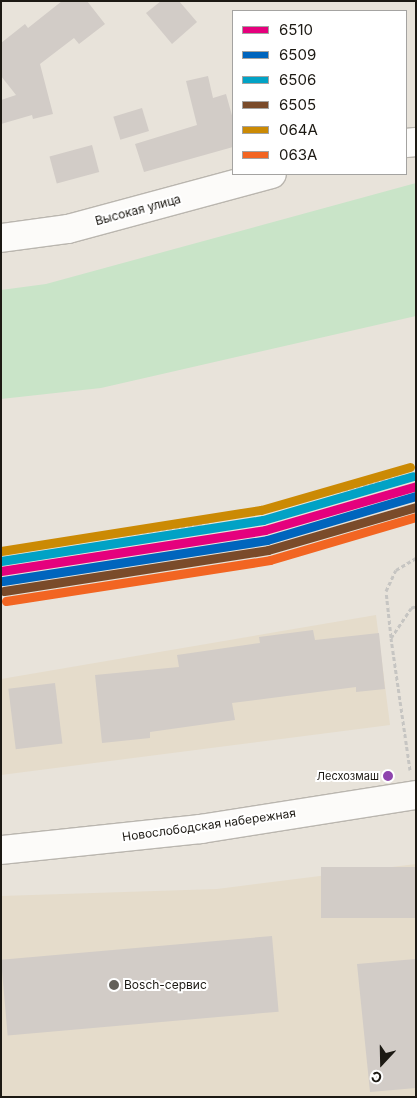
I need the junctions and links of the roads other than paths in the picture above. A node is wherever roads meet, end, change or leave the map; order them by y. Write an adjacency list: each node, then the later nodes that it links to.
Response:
1 (268, 175): 2 (street, Высокая улица)
2 (1, 238)
3 (414, 795): 4 (street, Новослободская набережная)
4 (1, 850)

